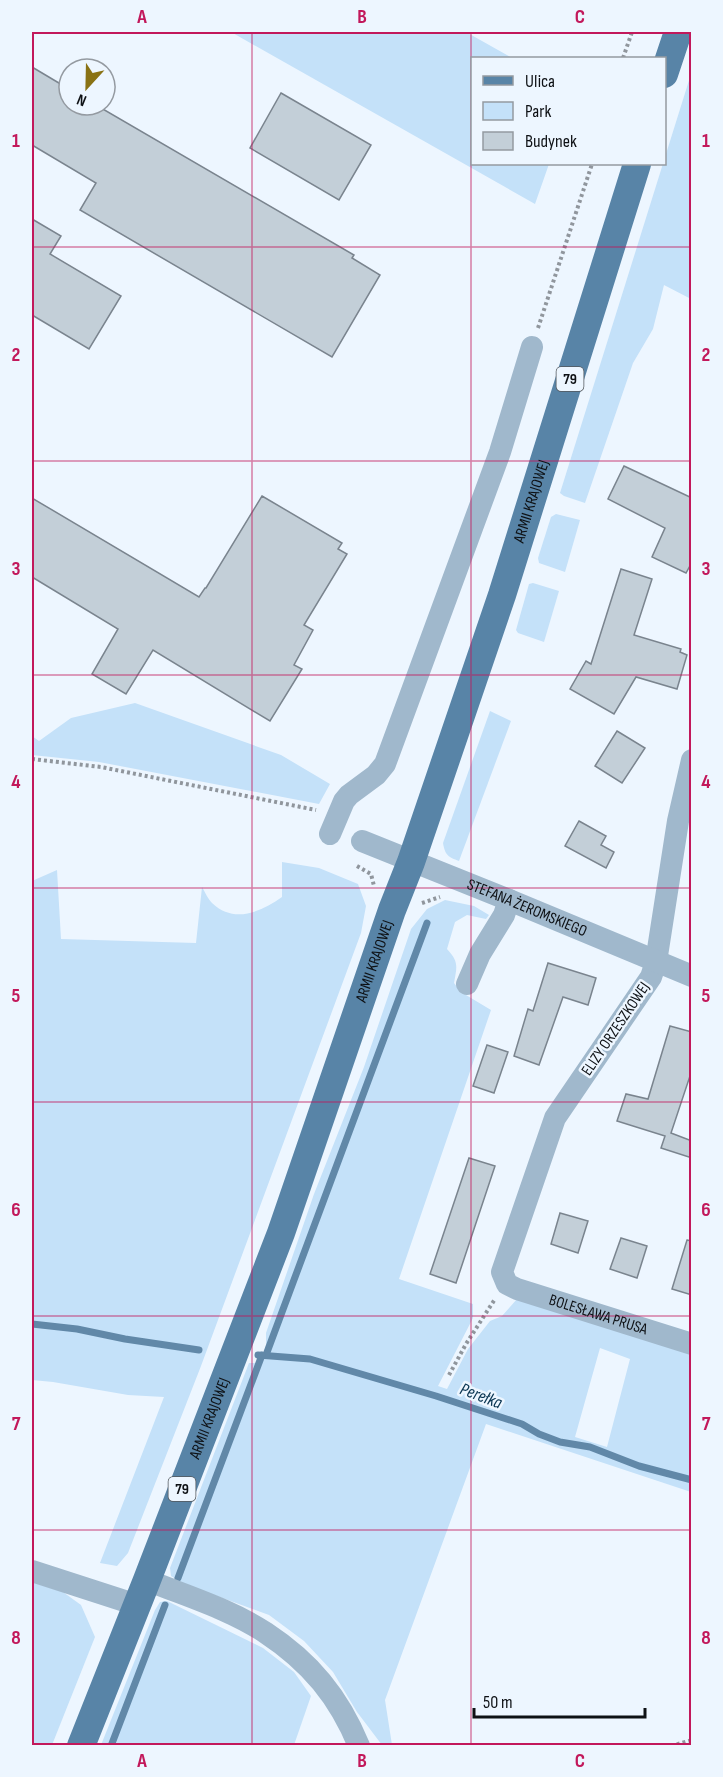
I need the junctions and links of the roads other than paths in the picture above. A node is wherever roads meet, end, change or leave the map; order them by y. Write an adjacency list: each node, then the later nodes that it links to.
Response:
1 (678, 32): 2 (main road)
2 (666, 68)
3 (637, 165): 8 (main road, ARMII KRAJOWEJ / 79)
4 (532, 346): 6 (street)
5 (692, 760): 10 (street, ELIZY ORZESZKOWEJ)
6 (334, 824)
7 (362, 842): 8 (street, STEFANA ŻEROMSKIEGO)
8 (411, 862): 9 (street, STEFANA ŻEROMSKIEGO); 16 (main road, ARMII KRAJOWEJ / 79)
9 (508, 900): 10 (street, STEFANA ŻEROMSKIEGO); 12 (street)
10 (656, 962): 11 (street, STEFANA ŻEROMSKIEGO); 13 (street, ELIZY ORZESZKOWEJ)
11 (692, 976)
12 (467, 984)
13 (507, 1284): 14 (street, BOLESŁAWA PRUSA)
14 (692, 1344)
15 (32, 1571): 16 (street)
16 (142, 1593): 17 (main road, ARMII KRAJOWEJ / 79); 18 (street)
17 (81, 1746)
18 (358, 1746)

